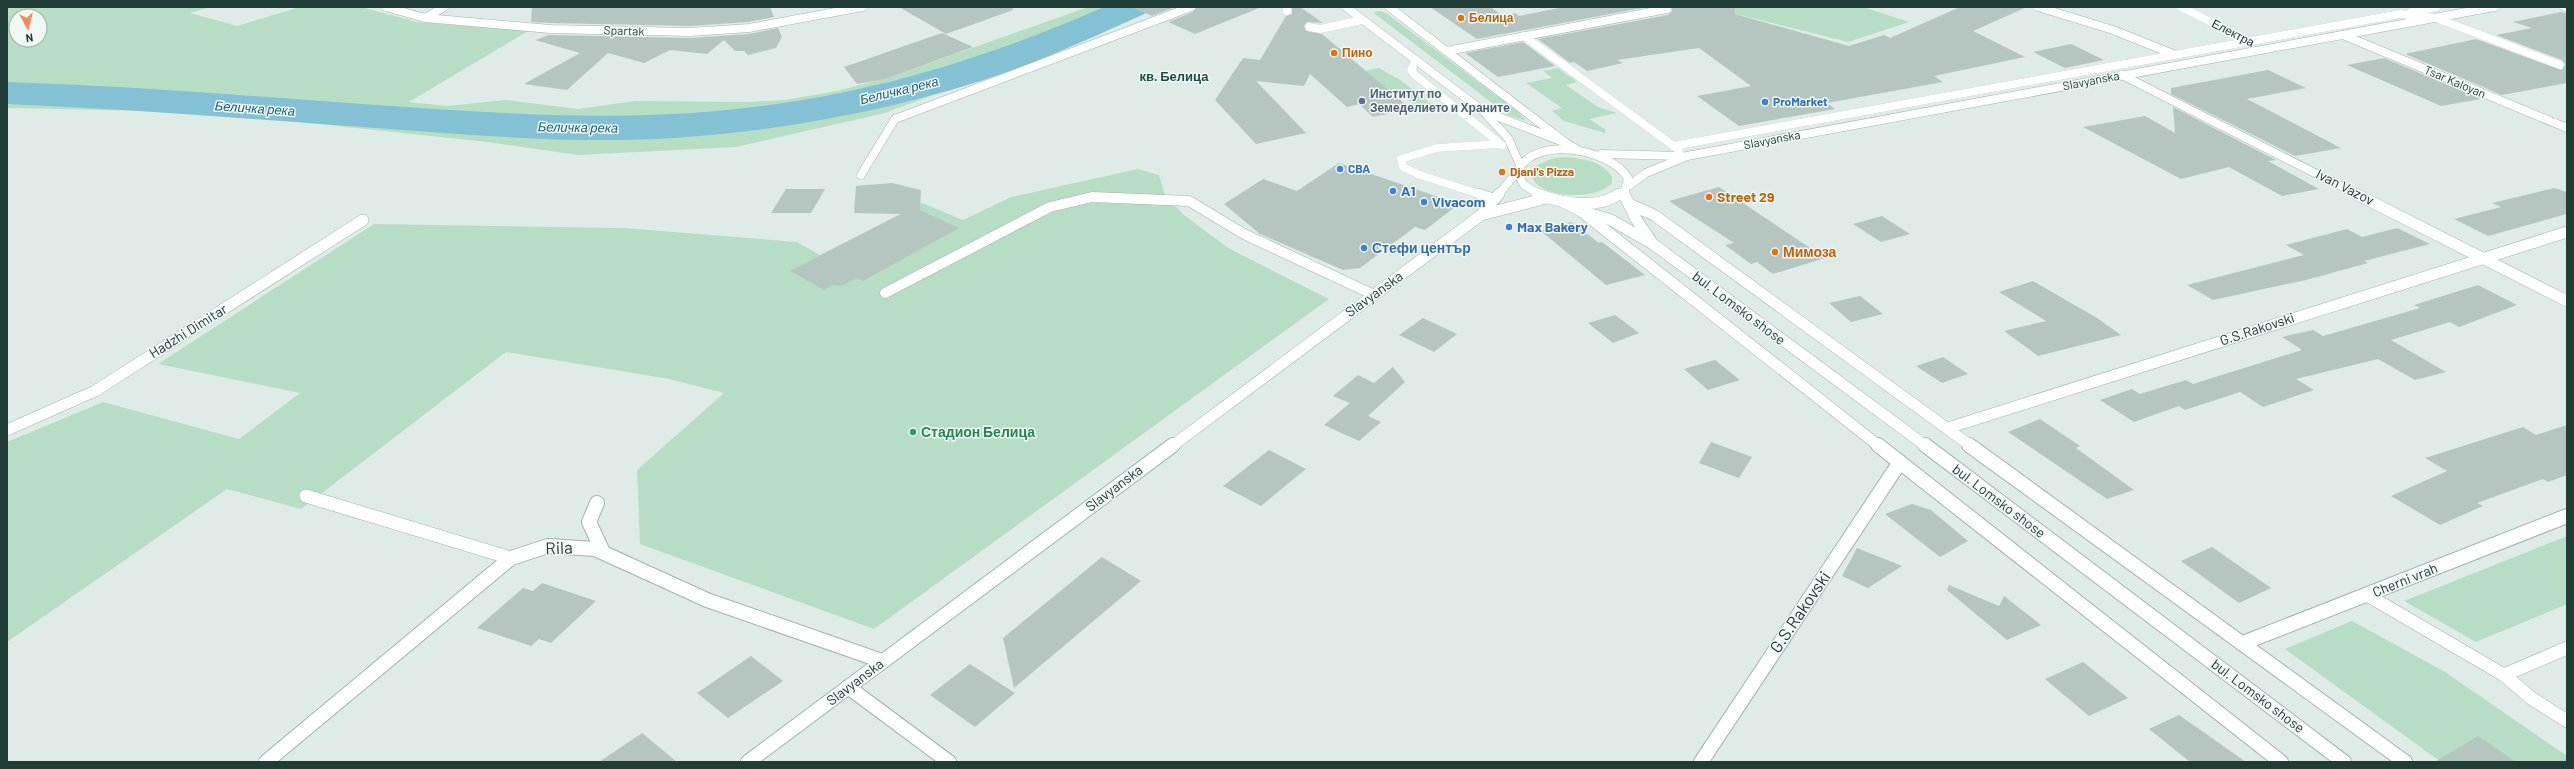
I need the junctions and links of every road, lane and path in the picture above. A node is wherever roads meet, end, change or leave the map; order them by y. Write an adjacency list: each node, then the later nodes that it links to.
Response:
1 (386, 7): 14 (street, Spartak)
2 (444, 7): 14 (street)
3 (862, 7): 14 (street, Spartak)
4 (1191, 7): 37 (street)
5 (1346, 7): 16 (street)
6 (1389, 7): 22 (street)
7 (2038, 7): 23 (street)
8 (2181, 7): 20 (lane, Електра)
9 (2436, 7): 11 (lane)
10 (2494, 7): 15 (street, Slavyanska)
11 (2418, 8): 13 (lane); 15 (lane)
12 (1668, 9): 19 (street)
13 (2400, 14): 15 (lane); 20 (lane)
14 (425, 18)
15 (2438, 18): 18 (street, Slavyanska); 25 (lane)
16 (1362, 20): 17 (lane); 24 (street)
17 (1309, 27)
18 (2343, 35): 21 (street, Slavyanska); 28 (street, Tsar Kaloyan)
19 (1524, 36): 22 (street); 31 (lane)
20 (2248, 41): 21 (lane, Електра); 23 (lane)
21 (2263, 49): 26 (street, Slavyanska)
22 (1447, 51): 29 (street)
23 (2173, 54): 31 (lane)
24 (1416, 60): 27 (street); 30 (lane)
25 (2560, 65)
26 (2122, 75): 35 (street, Slavyanska); 48 (street, Ivan Vazov)
27 (1483, 111): 29 (street); 32 (street)
28 (2567, 128)
29 (1566, 143): 33 (street)
30 (1499, 144): 32 (lane); 40 (lane)
31 (1673, 146): 35 (lane)
32 (1514, 149): 36 (street)
33 (1581, 152): 34 (street); 36 (street)
34 (1592, 153): 35 (street, Slavyanska); 38 (street, bul. Lomsko shose)
35 (1687, 156): 38 (street, Slavyanska)
36 (1519, 168): 39 (street); 40 (street, Slavyanska)
37 (861, 175)
38 (1625, 190): 41 (street, Slavyanska); 42 (street, bul. Lomsko shose)
39 (1547, 198): 41 (street); 44 (street, Slavyanska)
40 (1495, 199): 44 (street, Slavyanska)
41 (1563, 202): 43 (street, bul. Lomsko shose)
42 (1629, 204): 47 (street, bul. Lomsko shose); 52 (street)
43 (1581, 211): 47 (street, bul. Lomsko shose); 54 (street)
44 (1481, 215): 50 (street, Slavyanska)
45 (363, 220): 53 (street, Hadzhi Dimitar)
46 (2567, 232): 48 (street, G.S.Rakovski)
47 (1653, 244): 72 (street, bul. Lomsko shose)
48 (2483, 257): 51 (street, Ivan Vazov); 52 (street, G.S.Rakovski)
49 (885, 294): 50 (lane)
50 (1372, 294): 63 (street, Slavyanska)
51 (2567, 301)
52 (1948, 428): 61 (street)
53 (7, 430)
54 (1900, 462): 70 (street, G.S.Rakovski); 71 (street)
55 (306, 496): 59 (lane)
56 (597, 503): 58 (street)
57 (2567, 516): 60 (street, Cherni vrah)
58 (603, 552): 59 (street, Rila); 63 (street, Rila)
59 (511, 558): 67 (street, Rila)
60 (2367, 595): 61 (street, Cherni vrah); 64 (lane)
61 (2243, 643): 73 (street)
62 (2567, 648): 64 (lane)
63 (882, 661): 65 (street, Slavyanska)
64 (2504, 675): 66 (lane)
65 (848, 687): 68 (street, Slavyanska); 69 (street)
66 (2567, 721)
67 (266, 762)
68 (748, 762)
69 (949, 762)
70 (1701, 762)
71 (2281, 762)
72 (2344, 762)
73 (2405, 762)

